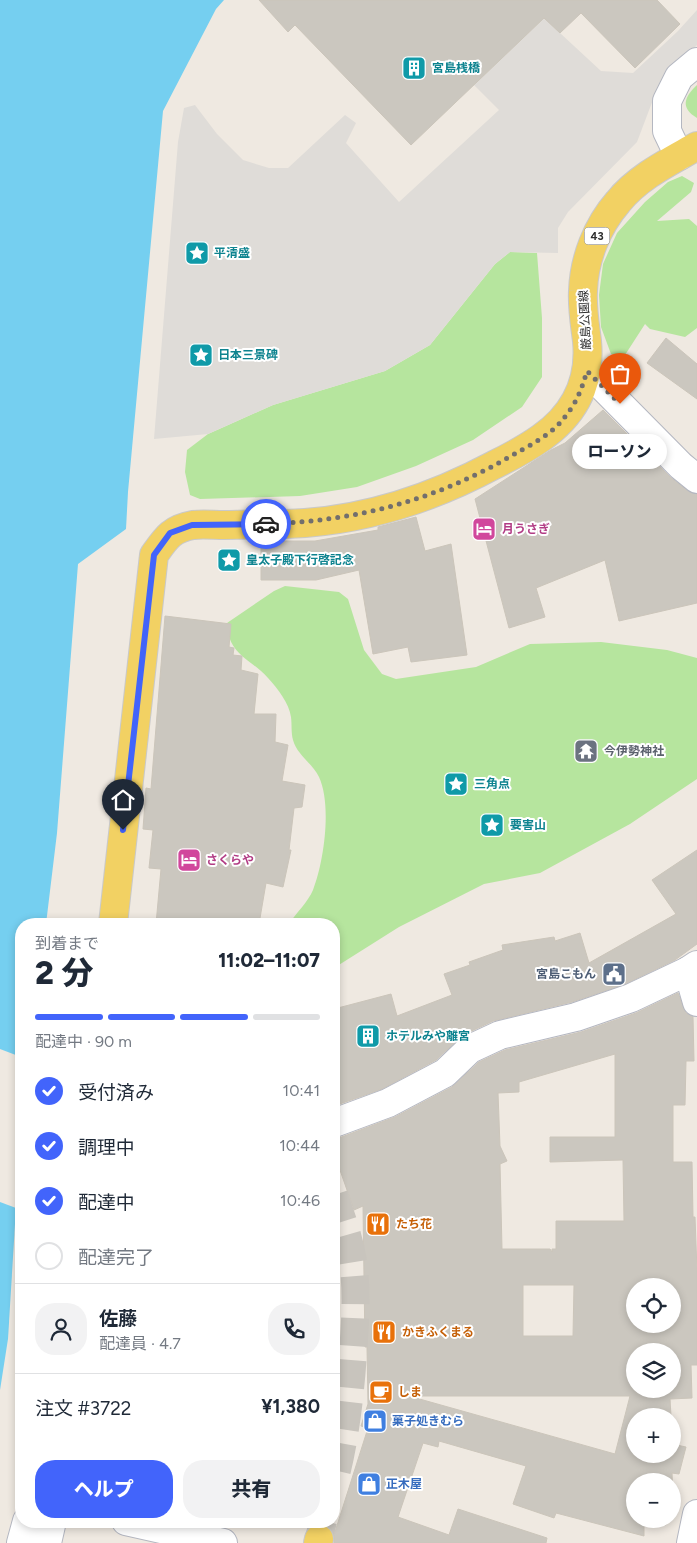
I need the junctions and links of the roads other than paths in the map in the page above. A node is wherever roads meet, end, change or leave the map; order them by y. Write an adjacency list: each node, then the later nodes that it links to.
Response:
1 (697, 62): 2 (street)
2 (688, 151): 3 (main road, 厳島公園線 / 43)
3 (587, 371): 4 (street); 5 (main road, 厳島公園線 / 43)
4 (697, 479)
5 (114, 918)
6 (693, 968): 7 (street); 8 (street)
7 (697, 1002)
8 (340, 1121)
9 (697, 1514): 16 (street)
10 (25, 1528): 13 (street)
11 (50, 1528): 14 (street)
12 (157, 1528): 15 (street)
13 (21, 1543)
14 (47, 1543)
15 (224, 1543)
16 (691, 1543)

